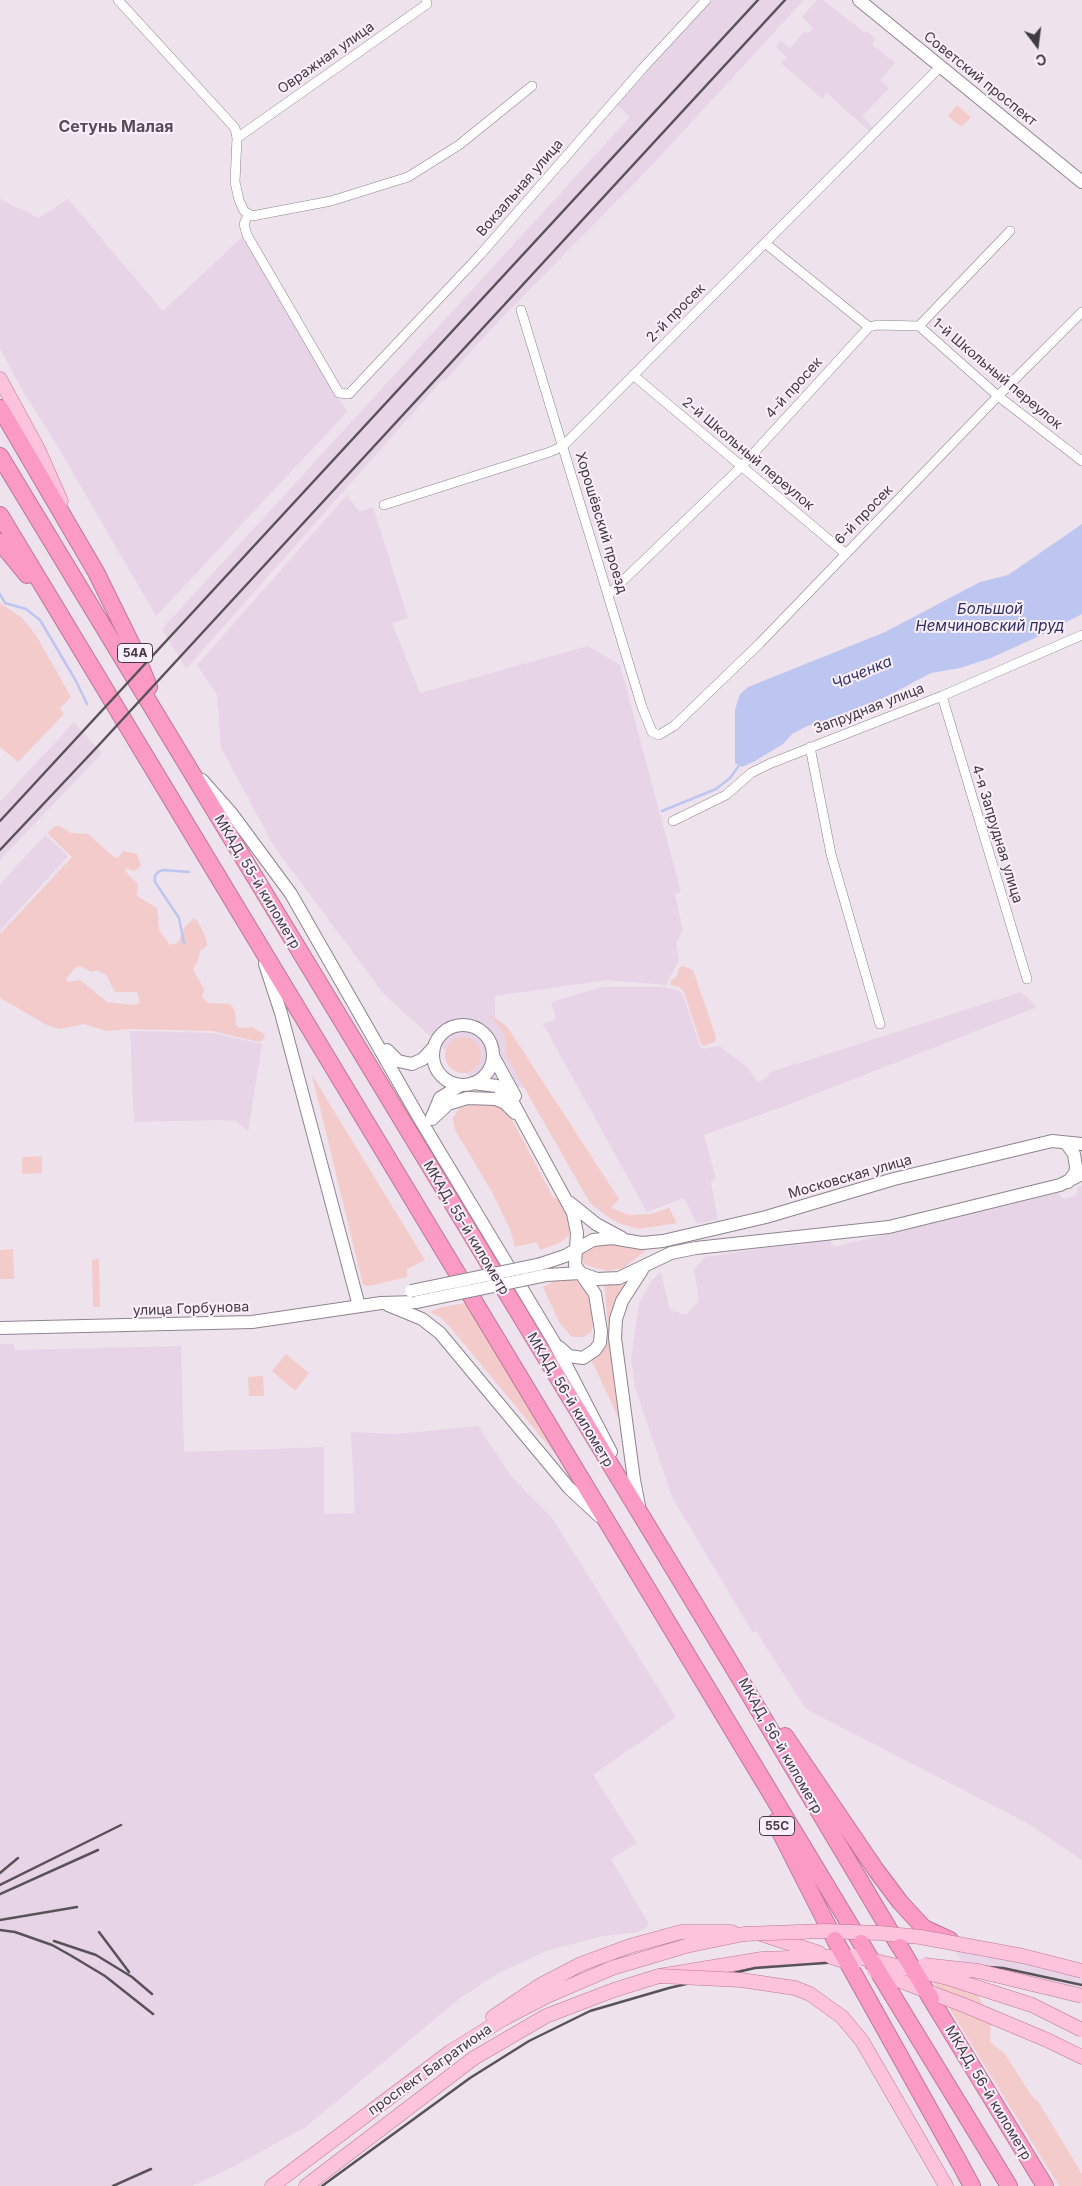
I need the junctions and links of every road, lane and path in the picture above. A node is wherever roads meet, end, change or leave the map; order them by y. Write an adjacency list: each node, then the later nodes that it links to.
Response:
1 (118, 0): 7 (street)
2 (426, 0): 7 (street, Овражная улица)
3 (706, 0): 9 (street, Вокзальная улица)
4 (859, 0): 5 (street, Советский проспект)
5 (942, 66): 8 (street, Советский проспект); 11 (street, 2-й просек)
6 (532, 86): 9 (street)
7 (237, 138): 9 (street)
8 (1082, 182)
9 (248, 215)
10 (1010, 231): 14 (street)
11 (765, 243): 15 (street); 16 (street, 2-й просек)
12 (521, 310): 20 (street, Хорошёвский проезд)
13 (1082, 312): 18 (street, 6-й просек)
14 (918, 326): 15 (street); 18 (street, 1-й Школьный переулок)
15 (868, 327): 23 (street, 4-й просек)
16 (633, 375): 20 (street, 2-й просек); 23 (street, 2-й Школьный переулок)
17 (0, 379): 26 (main road)
18 (998, 396): 22 (street, 1-й Школьный переулок); 28 (street, 6-й просек)
19 (0, 408): 26 (highway, 54А)
20 (563, 446): 24 (street, 2-й просек); 29 (street, Хорошёвский проезд)
21 (0, 456): 34 (highway, МКАД, 55-й километр)
22 (1082, 461)
23 (741, 467): 28 (street, 2-й Школьный переулок); 29 (street, 4-й просек)
24 (384, 504)
25 (0, 516): 30 (highway)
26 (70, 525): 34 (highway, 54А)
27 (0, 542): 30 (highway)
28 (846, 554): 33 (street, 6-й просек)
29 (608, 595): 33 (street, Хорошёвский проезд)
30 (58, 611): 38 (highway)
31 (1082, 635): 32 (street, Запрудная улица)
32 (942, 696): 35 (street, Запрудная улица); 39 (street, 4-я Запрудная улица)
33 (664, 733)
34 (169, 736): 36 (highway, МКАД, 55-й километр)
35 (810, 747): 37 (street, Запрудная улица); 40 (street)
36 (181, 756): 41 (street); 63 (highway, МКАД, 55-й километр)
37 (674, 821)
38 (246, 920): 62 (street); 68 (highway)
39 (1026, 979)
40 (880, 1024)
41 (374, 1036): 42 (street); 49 (street)
42 (433, 1048): 43 (street); 44 (street)
43 (493, 1056): 44 (street); 46 (street)
44 (467, 1084): 45 (street); 46 (street)
45 (432, 1119): 46 (street); 49 (street)
46 (526, 1127): 52 (street)
47 (1066, 1143): 48 (street, Московская улица); 51 (street); 54 (street, Московская улица)
48 (1082, 1144)
49 (445, 1160): 66 (street)
50 (1082, 1174): 51 (street)
51 (1068, 1182): 56 (street)
52 (568, 1202): 53 (street); 55 (street)
53 (626, 1241): 54 (street, Московская улица); 55 (street, Московская улица)
54 (650, 1243): 56 (street)
55 (575, 1250): 57 (street, улица Горбунова); 58 (street)
56 (646, 1265): 58 (street, улица Горбунова); 67 (street)
57 (544, 1270): 58 (street, улица Горбунова); 59 (street, улица Горбунова, bridge)
58 (580, 1273): 66 (street)
59 (414, 1296): 60 (street, улица Горбунова); 61 (street)
60 (381, 1303): 61 (street, улица Горбунова); 62 (street, улица Горбунова); 64 (street)
61 (403, 1303): 64 (street)
62 (358, 1306): 65 (street, улица Горбунова)
63 (514, 1307): 69 (highway, МКАД, 56-й километр)
64 (410, 1314): 68 (street)
65 (0, 1328)
66 (554, 1342): 67 (street)
67 (639, 1506): 69 (street)
68 (611, 1527): 71 (highway)
69 (651, 1533): 70 (highway, МКАД, 56-й километр)
70 (730, 1662): 75 (highway, bridge); 80 (highway, МКАД, 56-й километр, bridge)
71 (719, 1711): 72 (highway); 84 (highway, 55C, bridge)
72 (857, 1949): 74 (main road, проспект Багратиона, bridge); 76 (main road, bridge); 77 (main road, bridge); 85 (highway, bridge)
73 (1082, 1971): 78 (main road, проспект Багратиона, bridge)
74 (659, 1976): 82 (main road, проспект Багратиона); 83 (main road, bridge)
75 (1082, 1976)
76 (1082, 1996)
77 (1082, 2030)
78 (450, 2052): 79 (main road, bridge); 81 (main road, проспект Багратиона)
79 (1082, 2057)
80 (1019, 2143): 86 (highway, МКАД, 56-й километр); 87 (main road)
81 (272, 2186)
82 (306, 2186)
83 (946, 2186)
84 (972, 2186)
85 (1009, 2186)
86 (1044, 2186)
87 (1051, 2186)

